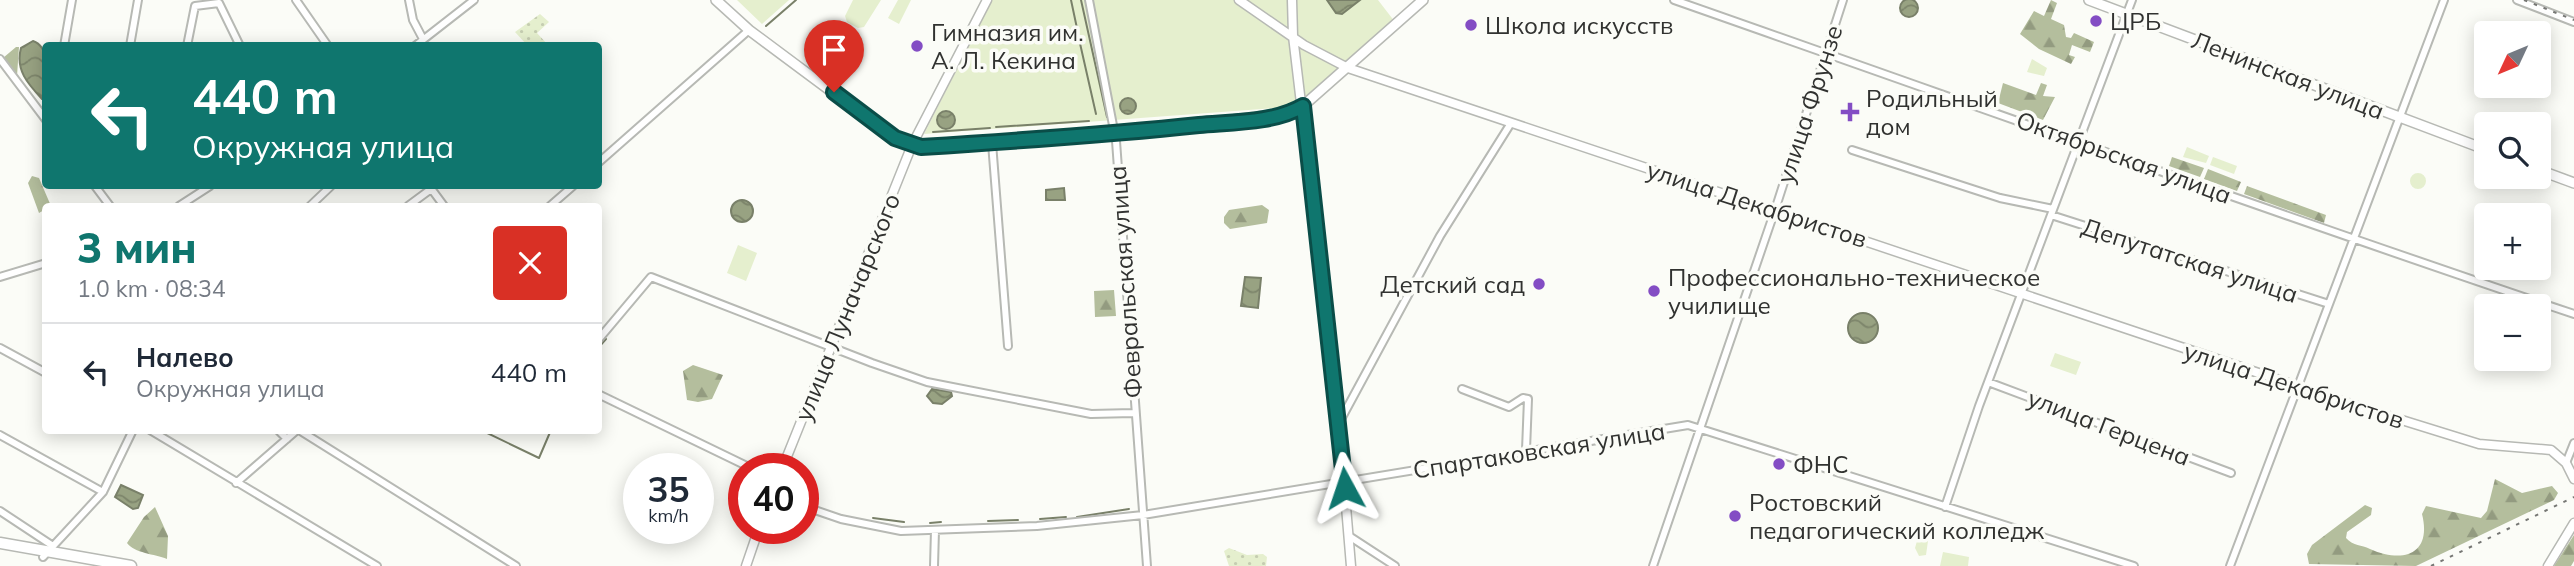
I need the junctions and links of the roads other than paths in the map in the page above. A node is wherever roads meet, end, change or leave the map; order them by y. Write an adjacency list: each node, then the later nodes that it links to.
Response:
1 (72, 0): 23 (street)
2 (138, 0): 24 (street)
3 (296, 0): 27 (street)
4 (409, 0): 22 (street)
5 (474, 0): 22 (street)
6 (716, 0): 20 (main road)
7 (988, 0): 39 (street, улица Луначарского)
8 (1089, 0): 36 (street, Февральская улица)
9 (1239, 0): 21 (street, улица Декабристов)
10 (1292, 0): 21 (street)
11 (1423, 0): 31 (main road)
12 (1674, 0): 29 (street, Октябрьская улица)
13 (1843, 0): 29 (street, улица Фрунзе)
14 (2089, 0): 18 (main road, Ленинская улица)
15 (2132, 0): 18 (street)
16 (2444, 0): 34 (street)
17 (2517, 0): 19 (street)
18 (2126, 14): 34 (main road, Ленинская улица); 37 (street)
19 (2574, 22)
20 (749, 30): 39 (main road); 42 (street)
21 (1293, 36): 31 (street, улица Декабристов); 32 (street)
22 (423, 39): 28 (street)
23 (65, 42)
24 (131, 42)
25 (188, 42): 26 (street)
26 (238, 42)
27 (325, 42)
28 (420, 42)
29 (1825, 52): 37 (street, Октябрьская улица); 53 (street, улица Фрунзе)
30 (0, 59): 33 (street)
31 (1348, 68): 32 (main road); 35 (street, улица Декабристов)
32 (1303, 106): 36 (main road); 71 (street)
33 (42, 112)
34 (2400, 118): 40 (main road, Ленинская улица); 55 (street)
35 (1511, 123): 53 (street, улица Декабристов); 71 (street)
36 (1115, 134): 38 (main road); 70 (street, Февральская улица)
37 (2077, 140): 54 (street); 55 (street, Октябрьская улица)
38 (992, 143): 39 (main road); 62 (street)
39 (912, 145): 63 (street, улица Луначарского)
40 (2474, 145)
41 (1852, 150): 54 (street, Депутатская улица)
42 (602, 159)
43 (2551, 174): 44 (main road)
44 (2574, 183)
45 (205, 189): 49 (street)
46 (328, 189): 50 (street)
47 (428, 189): 51 (street)
48 (570, 189): 52 (street)
49 (184, 203)
50 (313, 203)
51 (411, 203)
52 (553, 203)
53 (1775, 210): 58 (street, улица Декабристов); 72 (street, улица Фрунзе)
54 (2052, 212): 58 (street); 59 (street, Депутатская улица)
55 (2354, 240): 59 (street); 60 (street, Октябрьская улица)
56 (42, 264): 57 (street)
57 (0, 277)
58 (2021, 292): 66 (street); 67 (street, улица Декабристов)
59 (2329, 304): 67 (street)
60 (2574, 314)
61 (602, 335): 63 (street)
62 (1008, 346)
63 (830, 347): 70 (street); 82 (street, улица Луначарского)
64 (0, 348): 65 (street)
65 (42, 371)
66 (1988, 382): 85 (street, улица Герцена); 90 (street)
67 (2299, 386): 84 (street, улица Декабристов); 112 (street)
68 (1462, 389): 81 (street)
69 (602, 396): 83 (street)
70 (1133, 413): 93 (street, Февральская улица)
71 (1339, 423): 87 (street)
72 (1699, 428): 81 (street, Спартаковская улица); 90 (street, Спартаковская улица); 110 (street, улица Фрунзе)
73 (132, 434): 89 (street)
74 (156, 434): 88 (street)
75 (282, 434): 79 (street)
76 (293, 434): 79 (street)
77 (304, 434): 104 (street)
78 (0, 435): 89 (street)
79 (287, 439): 88 (street)
80 (2574, 443): 84 (street)
81 (1525, 450): 87 (street, Спартаковская улица)
82 (788, 453)
83 (728, 456)
84 (2566, 463): 86 (street)
85 (2231, 473)
86 (2574, 479)
87 (1344, 480): 93 (street, Спартаковская улица); 96 (street)
88 (236, 483): 103 (street)
89 (103, 492): 100 (street)
90 (1945, 507): 111 (street, Спартаковская улица)
91 (0, 511): 100 (street)
92 (819, 511): 95 (street, Спартаковская улица)
93 (1143, 514): 95 (street, Спартаковская улица); 107 (street, Февральская улица)
94 (2574, 523): 113 (street)
95 (935, 530): 106 (street)
96 (1349, 536): 108 (street); 109 (street)
97 (0, 542): 100 (highway)
98 (754, 544): 105 (street)
99 (0, 549): 100 (highway)
100 (48, 551): 101 (highway); 102 (highway)
101 (93, 566)
102 (131, 566)
103 (377, 566)
104 (516, 566)
105 (746, 566)
106 (934, 566)
107 (1147, 566)
108 (1351, 566)
109 (1395, 566)
110 (1653, 566)
111 (2134, 566)
112 (2230, 566)
113 (2549, 566)

